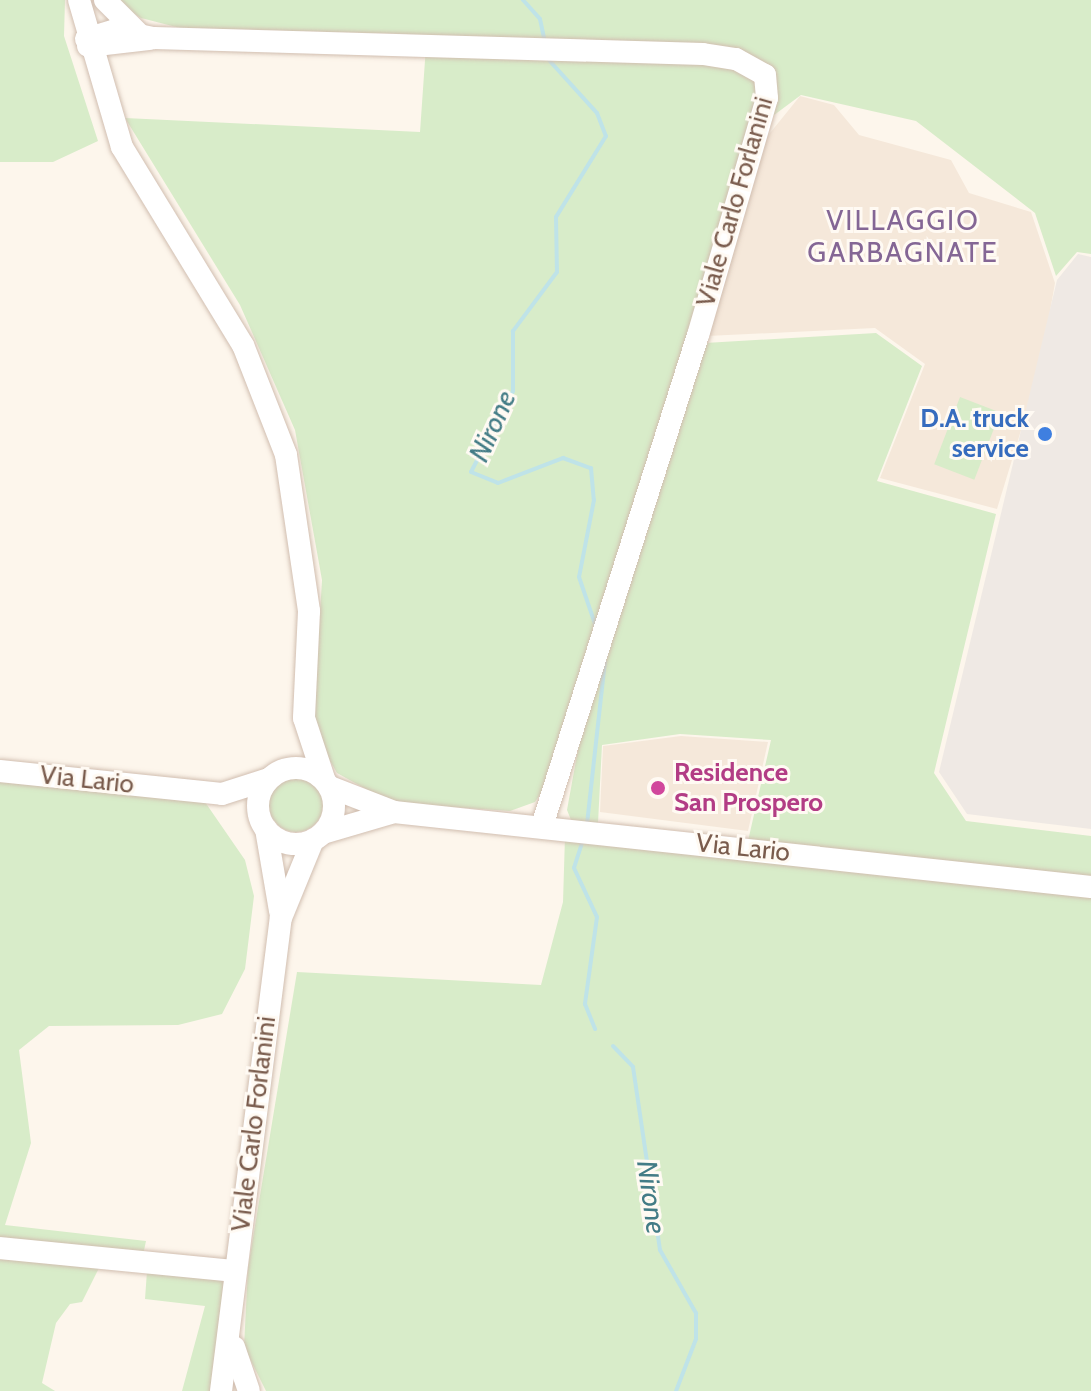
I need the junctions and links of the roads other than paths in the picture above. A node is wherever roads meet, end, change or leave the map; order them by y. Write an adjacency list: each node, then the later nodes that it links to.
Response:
1 (79, 0): 4 (street)
2 (105, 0): 3 (street)
3 (139, 39): 4 (street, Viale Carlo Forlanini); 5 (street); 13 (street, Viale Carlo Forlanini)
4 (87, 43): 5 (street)
5 (97, 81): 6 (street)
6 (304, 718): 8 (street); 9 (street)
7 (0, 771): 10 (street, Via Lario)
8 (273, 776): 9 (street); 10 (street, Via Lario); 12 (street)
9 (327, 783): 11 (street, Via Lario); 14 (street)
10 (222, 794): 12 (street, Via Lario)
11 (394, 812): 13 (street, Via Lario); 14 (street, Via Lario)
12 (263, 822): 14 (street); 16 (street, Viale Carlo Forlanini)
13 (542, 826): 15 (street, Via Lario)
14 (318, 836): 16 (street, Viale Carlo Forlanini)
15 (1091, 887)
16 (281, 918): 18 (street, Viale Carlo Forlanini)
17 (0, 1248): 18 (street)
18 (235, 1271): 19 (street, Viale Carlo Forlanini)
19 (231, 1330): 20 (street, Viale Carlo Forlanini); 21 (street, Viale Carlo Forlanini)
20 (221, 1391)
21 (249, 1391)

